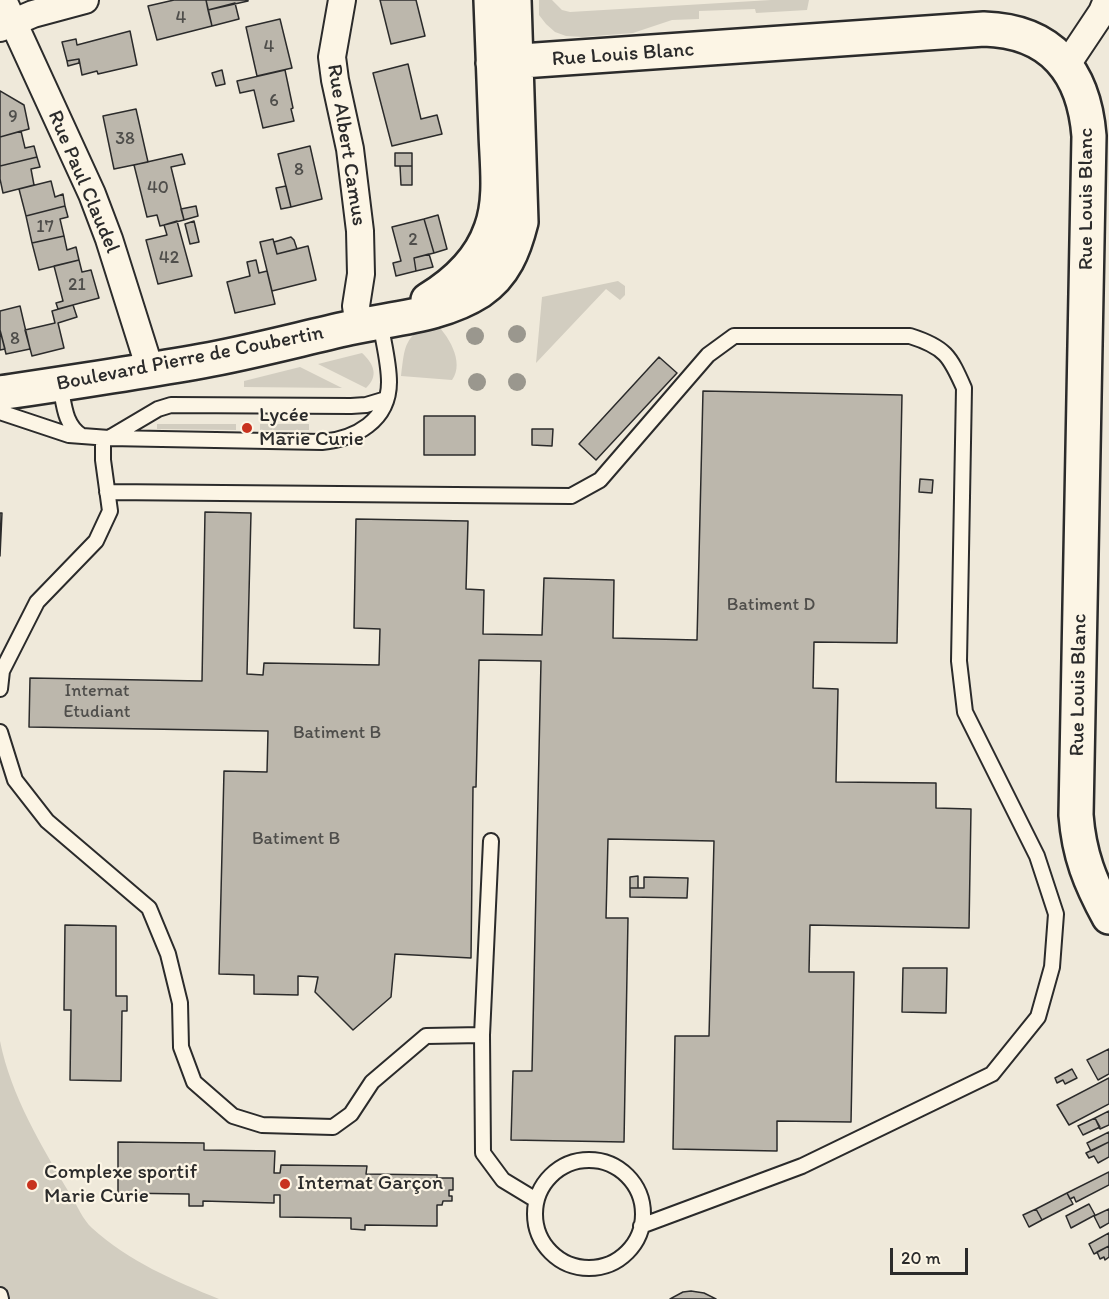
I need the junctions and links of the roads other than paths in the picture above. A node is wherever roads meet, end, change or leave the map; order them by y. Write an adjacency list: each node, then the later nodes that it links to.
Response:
1 (3, 0): 7 (street, Rue Paul Claudel)
2 (85, 0): 7 (street)
3 (342, 0): 10 (street, Rue Albert Camus)
4 (491, 0): 8 (street, Boulevard Pierre de Coubertin)
5 (514, 0): 8 (street, Boulevard Pierre de Coubertin)
6 (1107, 0): 9 (street)
7 (7, 26): 11 (street, Rue Paul Claudel)
8 (505, 63): 9 (street, Rue Louis Blanc); 10 (street, Boulevard Pierre de Coubertin)
9 (1065, 66): 22 (street, Rue Louis Blanc)
10 (370, 324): 11 (street, Boulevard Pierre de Coubertin); 14 (lane)
11 (150, 369): 12 (street, Boulevard Pierre de Coubertin)
12 (60, 384): 13 (street, Boulevard Pierre de Coubertin); 16 (lane)
13 (0, 393)
14 (387, 399): 17 (lane); 17 (lane)
15 (0, 412): 16 (lane)
16 (84, 437): 17 (lane)
17 (106, 438): 18 (lane)
18 (107, 492): 19 (lane); 25 (lane)
19 (0, 689)
20 (0, 732): 23 (lane)
21 (491, 841): 23 (lane)
22 (1109, 917)
23 (482, 1035): 24 (lane)
24 (536, 1200): 25 (lane); 25 (lane)
25 (641, 1226)

